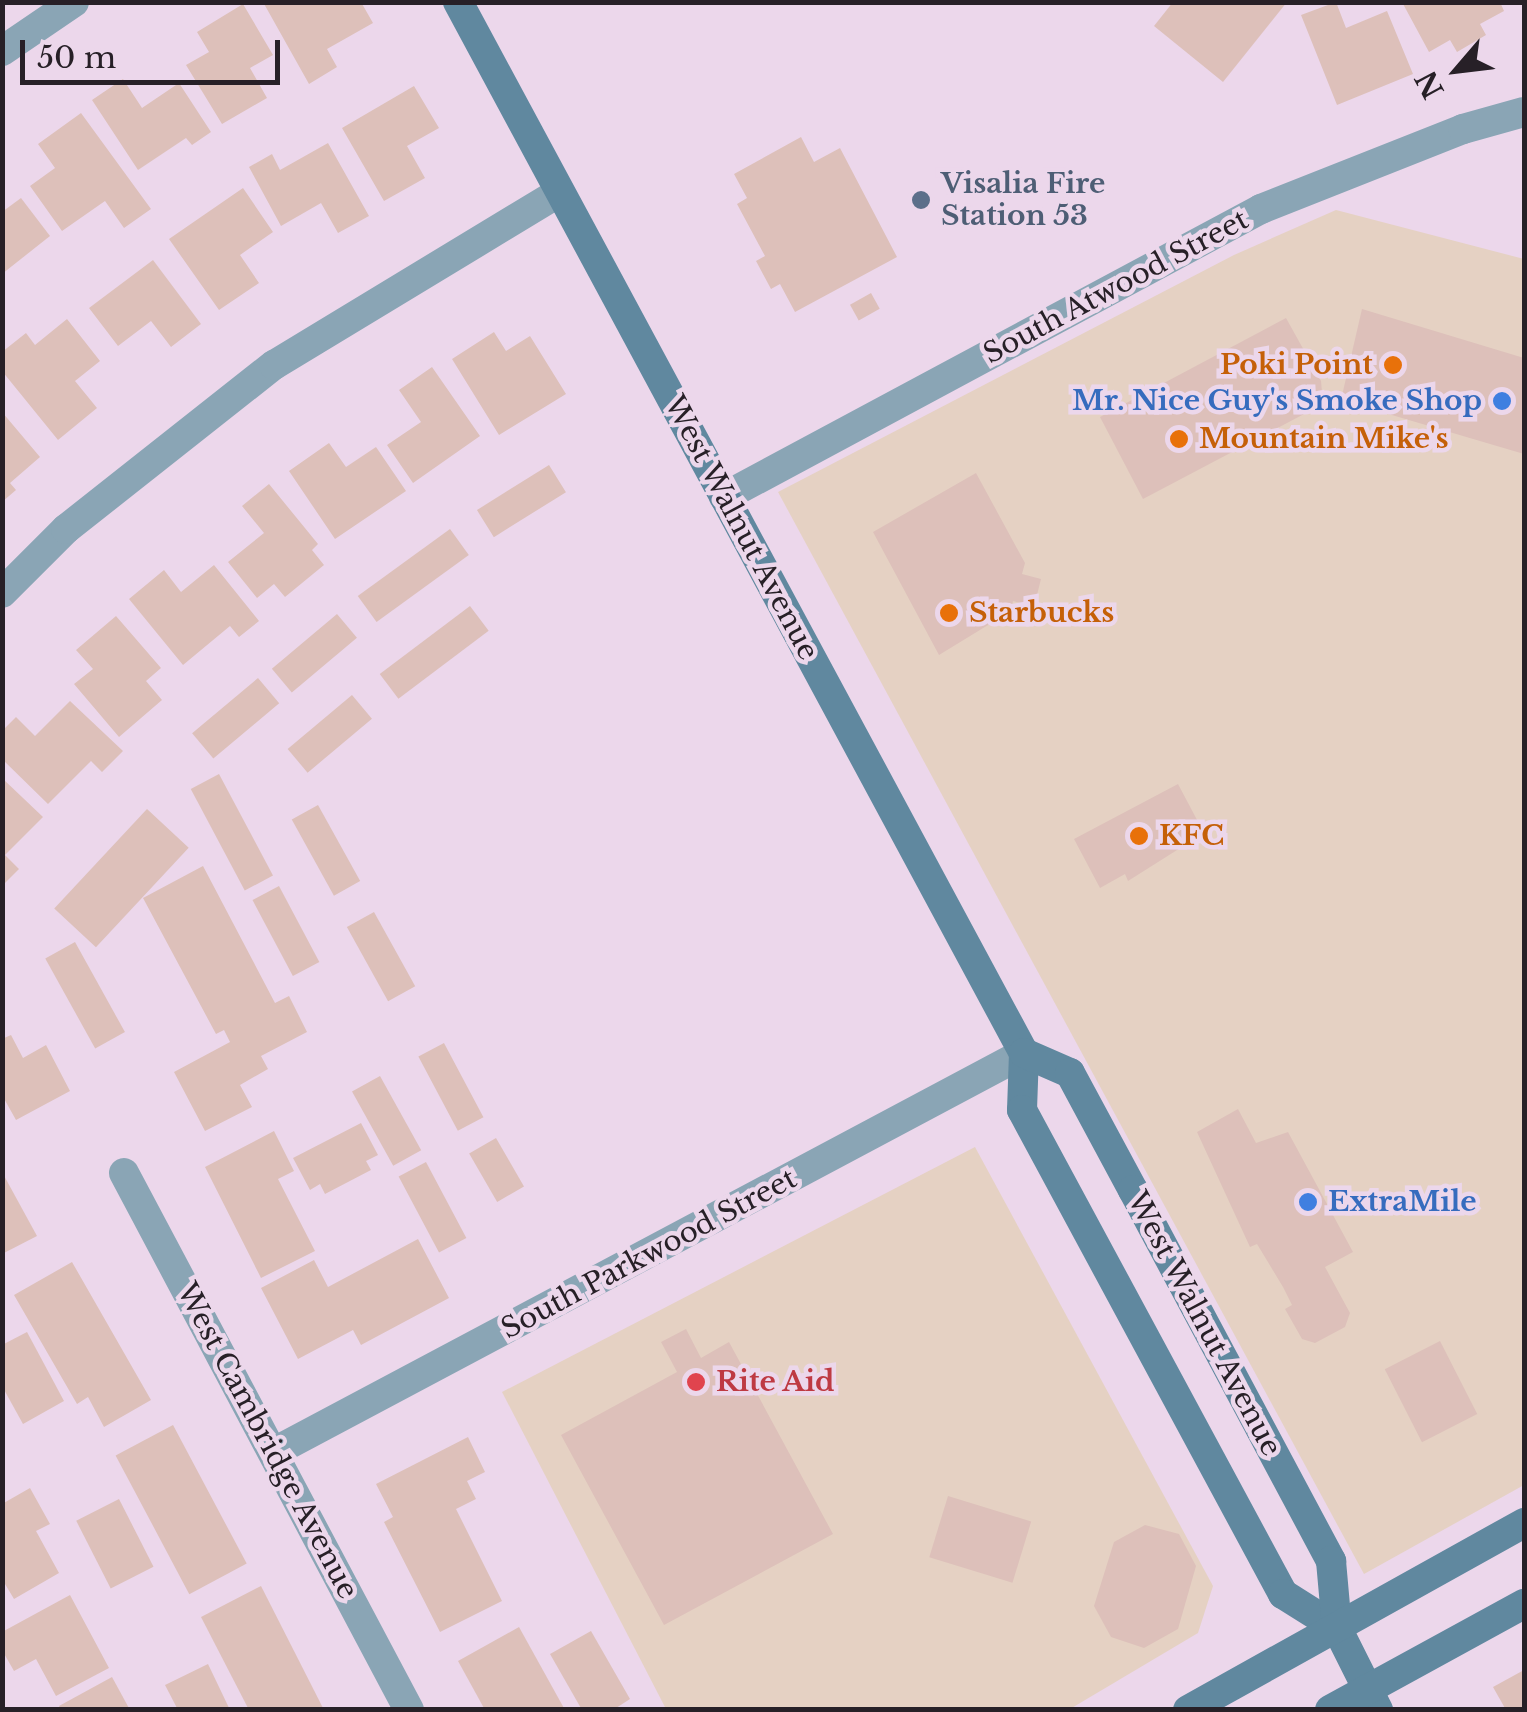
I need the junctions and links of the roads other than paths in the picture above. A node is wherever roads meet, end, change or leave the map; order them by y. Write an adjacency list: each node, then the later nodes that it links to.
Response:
1 (74, 2): 3 (street)
2 (458, 2): 5 (main road, West Walnut Avenue)
3 (2, 52)
4 (1524, 112): 6 (street, South Atwood Street)
5 (560, 192): 6 (main road, West Walnut Avenue); 7 (street)
6 (724, 496): 8 (main road, West Walnut Avenue)
7 (2, 593)
8 (1024, 1053): 10 (street, South Parkwood Street); 13 (main road, West Walnut Avenue); 13 (main road, West Walnut Avenue)
9 (124, 1174): 10 (street, West Cambridge Avenue)
10 (274, 1452): 15 (street, West Cambridge Avenue)
11 (1524, 1523): 13 (main road)
12 (1524, 1604): 14 (main road)
13 (1337, 1628): 14 (main road, West Walnut Avenue); 16 (main road)
14 (1372, 1700): 17 (main road)
15 (409, 1710)
16 (1188, 1710)
17 (1330, 1710)

